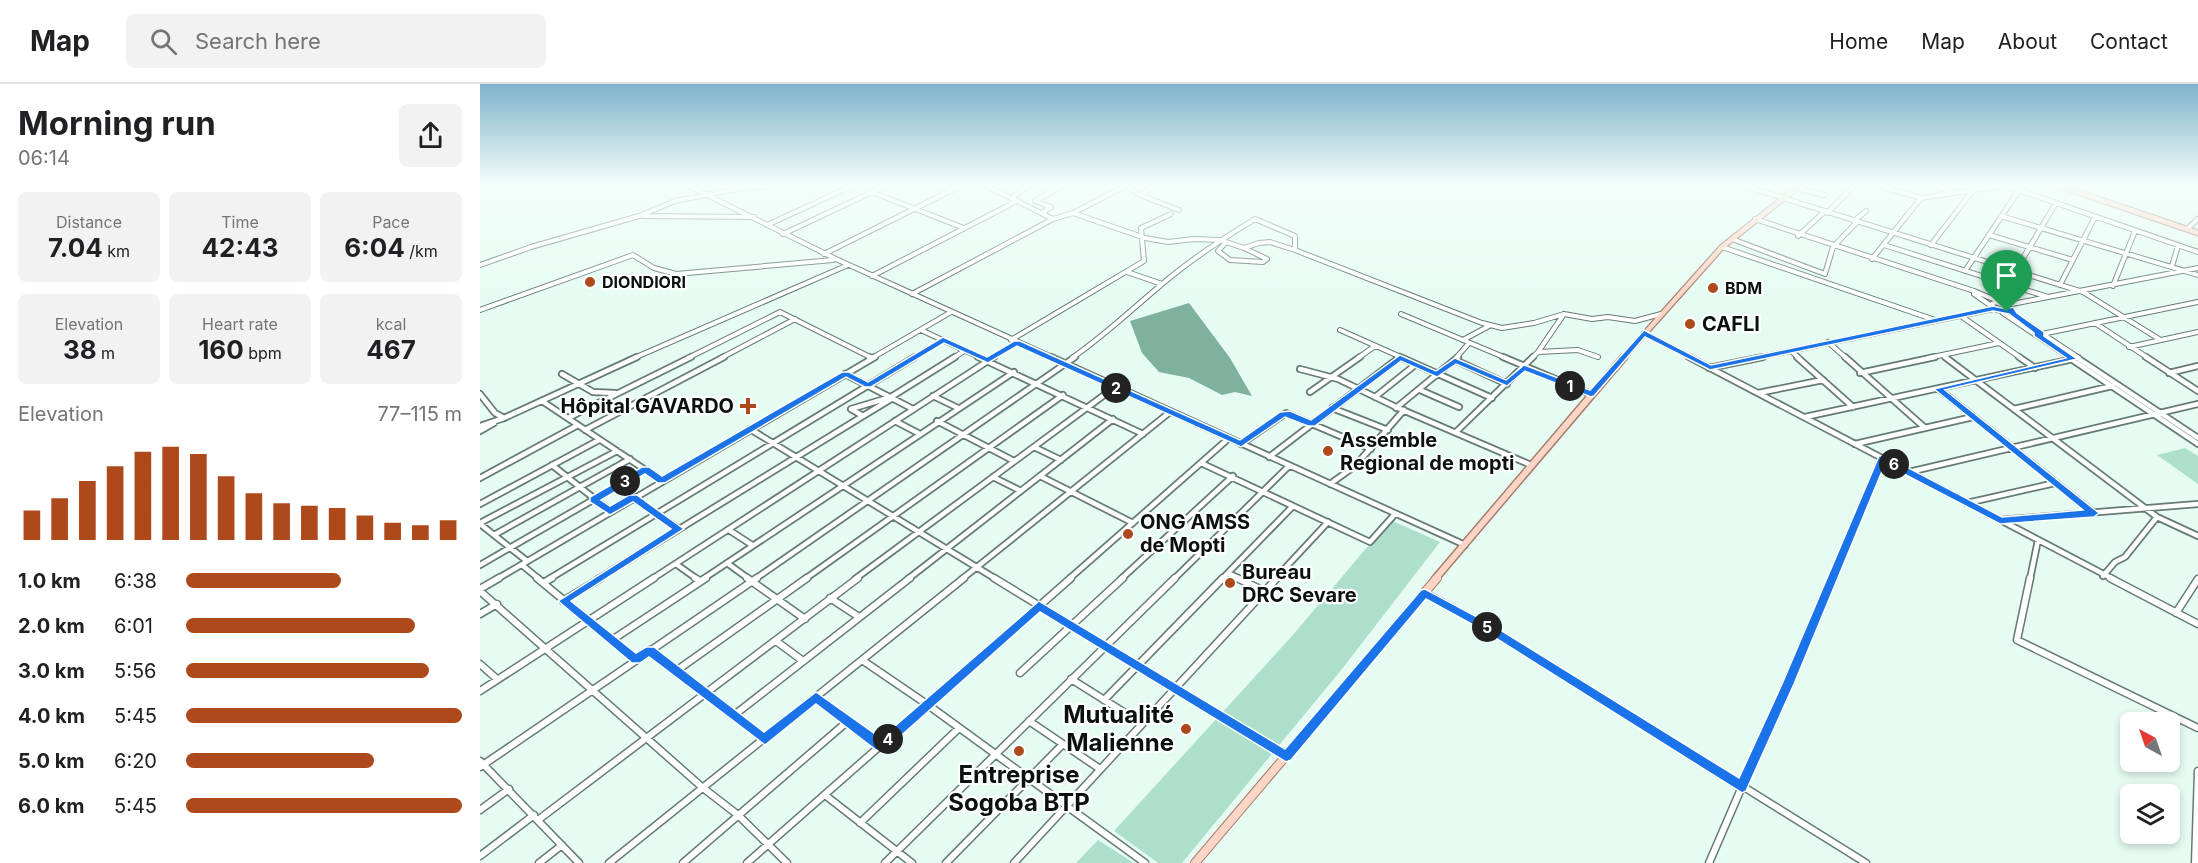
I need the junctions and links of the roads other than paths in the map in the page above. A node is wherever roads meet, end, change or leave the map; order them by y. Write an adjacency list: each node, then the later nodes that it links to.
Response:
1 (617, 222): 57 (street)
2 (762, 222): 27 (street)
3 (773, 222): 27 (street)
4 (808, 222): 34 (street)
5 (887, 222): 52 (street)
6 (950, 222): 28 (street)
7 (974, 222): 28 (street)
8 (1047, 222): 73 (street)
9 (1100, 222): 37 (street)
10 (1153, 222): 37 (street)
11 (1249, 222): 39 (street)
12 (1263, 222): 49 (street)
13 (1751, 222): 38 (main road)
14 (1761, 222): 35 (street)
15 (1814, 222): 35 (street)
16 (1856, 222): 44 (street)
17 (1857, 222): 32 (street)
18 (1902, 222): 32 (street)
19 (1948, 222): 43 (street)
20 (1997, 222): 36 (street)
21 (2022, 222): 29 (street)
22 (2044, 222): 29 (street)
23 (2092, 222): 40 (street)
24 (2110, 222): 31 (street)
25 (2167, 222): 30 (main road)
26 (2194, 222): 30 (street)
27 (767, 225): 34 (street)
28 (964, 228): 67 (street)
29 (2041, 228): 40 (street); 47 (street)
30 (2187, 229): 33 (main road)
31 (2135, 231): 45 (street); 50 (street)
32 (1894, 233): 42 (street); 43 (street)
33 (2198, 233)
34 (783, 234): 52 (street)
35 (1799, 235): 44 (street)
36 (1989, 235): 47 (street); 53 (street)
37 (1145, 238): 39 (street); 64 (street)
38 (1732, 239): 46 (main road); 65 (street)
39 (1220, 240): 41 (street); 69 (street)
40 (2083, 240): 50 (street); 56 (street)
41 (1226, 242): 48 (street); 48 (street)
42 (1884, 245): 55 (street); 63 (street)
43 (1931, 245): 53 (street)
44 (1834, 246): 55 (street); 65 (street)
45 (2178, 246): 51 (street); 59 (street)
46 (1722, 247): 68 (street); 84 (main road)
47 (2029, 247): 56 (street); 61 (street)
48 (1244, 248): 49 (street)
49 (1296, 250): 90 (street)
50 (2127, 252): 59 (street); 71 (street)
51 (2198, 252)
52 (824, 254): 54 (street)
53 (1974, 257): 61 (street); 63 (street)
54 (836, 259): 58 (street); 79 (street)
55 (1872, 259): 76 (street); 77 (street)
56 (2073, 260): 70 (street)
57 (480, 265)
58 (848, 265): 67 (street); 133 (street)
59 (2172, 266): 62 (street)
60 (2198, 268): 62 (street)
61 (2016, 270): 70 (street)
62 (2189, 270): 66 (street); 71 (street)
63 (1965, 271): 74 (street)
64 (1127, 272): 69 (street); 99 (street)
65 (1825, 274): 68 (street)
66 (2198, 275)
67 (872, 276): 73 (street)
68 (1820, 279): 88 (street)
69 (1162, 284): 115 (street)
70 (2060, 285): 72 (street)
71 (2113, 286): 72 (street)
72 (2083, 292): 74 (street); 86 (street)
73 (912, 294): 81 (street)
74 (2050, 297): 78 (street)
75 (2198, 302): 86 (street)
76 (2000, 303): 77 (street); 78 (street)
77 (1992, 307): 80 (street); 85 (street)
78 (2009, 307): 80 (street); 95 (street)
79 (480, 310)
80 (2000, 311): 95 (street)
81 (951, 312): 91 (street); 99 (street)
82 (1401, 314): 98 (street)
83 (1564, 314): 84 (street); 90 (street); 107 (street)
84 (1661, 314): 94 (main road)
85 (1961, 316): 88 (street); 102 (street)
86 (2124, 317): 89 (street); 96 (street)
87 (795, 319): 111 (street); 142 (street); 180 (street)
88 (1937, 321): 100 (street)
89 (2094, 323): 95 (street); 104 (street)
90 (1491, 325): 98 (street)
91 (921, 330): 97 (street); 111 (street)
92 (1340, 330): 103 (street)
93 (2198, 332): 96 (street)
94 (1644, 333): 119 (street); 145 (main road)
95 (2039, 334): 112 (street)
96 (2160, 339): 104 (street)
97 (943, 340): 105 (street); 134 (street)
98 (1463, 340): 101 (street)
99 (1014, 341): 114 (street); 115 (street)
100 (1828, 342): 106 (street); 123 (street)
101 (1469, 343): 113 (street); 118 (street)
102 (1999, 343): 108 (street); 120 (street)
103 (1375, 346): 109 (street); 128 (street)
104 (2129, 347): 124 (street)
105 (966, 350): 114 (street); 149 (street)
106 (1791, 351): 119 (street); 129 (street)
107 (1538, 352): 110 (street); 118 (street)
108 (1944, 356): 123 (street); 130 (street)
109 (1400, 357): 116 (street); 137 (street)
110 (1598, 357)
111 (872, 358): 126 (street)
112 (2075, 359): 120 (street); 135 (street)
113 (1455, 360): 127 (street); 132 (street)
114 (988, 361): 122 (street); 147 (street)
115 (1064, 364): 131 (street); 136 (street)
116 (1416, 364): 127 (street); 148 (street)
117 (2198, 366): 124 (street)
118 (1524, 368): 132 (street); 145 (street)
119 (1710, 368): 143 (street)
120 (2036, 368): 130 (street)
121 (1300, 369): 128 (street)
122 (1014, 372): 131 (street); 158 (street)
123 (1860, 373): 151 (street)
124 (2169, 373): 140 (street)
125 (562, 374): 133 (street)
126 (846, 374): 134 (street); 179 (street)
127 (1437, 374): 139 (street); 150 (street)
128 (1331, 377): 137 (street); 141 (street)
129 (1823, 380): 143 (street); 157 (street)
130 (1977, 381): 138 (street); 162 (street)
131 (1038, 383): 146 (street); 185 (street)
132 (1507, 384): 150 (street)
133 (578, 385): 142 (street); 152 (street)
134 (868, 386): 149 (street); 153 (street)
135 (2115, 386): 162 (street); 166 (street)
136 (1114, 387): 155 (street); 165 (street)
137 (1358, 388): 148 (street); 159 (street)
138 (1938, 389): 151 (street); 169 (street)
139 (1420, 390): 156 (street); 160 (street)
140 (2198, 391)
141 (1310, 392)
142 (618, 393): 171 (street)
143 (1758, 393): 168 (street)
144 (480, 394): 170 (street)
145 (1591, 394): 207 (main road)
146 (1063, 395): 155 (street); 195 (street)
147 (933, 396): 158 (street); 161 (street)
148 (1374, 397): 160 (street)
149 (892, 398): 161 (street); 163 (street); 167 (street)
150 (1492, 398): 183 (street)
151 (1891, 399): 157 (street); 178 (street)
152 (542, 401): 170 (street); 171 (street)
153 (838, 404): 163 (street); 191 (street)
154 (2198, 404): 166 (street)
155 (1087, 407): 172 (street); 194 (street)
156 (1459, 407)
157 (1853, 407): 168 (street)
158 (958, 408): 174 (street)
159 (1332, 408): 175 (street); 181 (street)
160 (1396, 408): 164 (street)
161 (914, 409): 173 (street)
162 (2014, 409): 188 (street)
163 (851, 410): 167 (street)
164 (1404, 410): 181 (street); 183 (street)
165 (1170, 412): 186 (street); 187 (street)
166 (2158, 414): 188 (street); 190 (street)
167 (863, 416): 199 (street)
168 (1804, 417): 193 (street)
169 (1974, 417): 178 (street); 196 (street)
170 (504, 418): 177 (street); 182 (street)
171 (568, 418): 176 (street)
172 (1113, 419): 186 (street); 203 (street)
173 (894, 421): 184 (street); 210 (street)
174 (937, 421): 184 (street); 185 (street)
175 (1312, 423): 192 (street); 197 (street); 200 (street)
176 (578, 425): 180 (street); 216 (street)
177 (480, 426)
178 (1925, 428): 193 (street)
179 (750, 429): 191 (street); 217 (street)
180 (585, 430): 189 (street)
181 (1388, 430): 197 (street)
182 (480, 431)
183 (1456, 432): 207 (street)
184 (918, 434): 220 (street)
185 (962, 434): 195 (street); 227 (street)
186 (1143, 434): 223 (street)
187 (1228, 438): 192 (street); 205 (street)
188 (2054, 439): 196 (street); 232 (street)
189 (600, 440): 198 (street); 206 (street)
190 (2197, 441)
191 (773, 443): 199 (street); 234 (street)
192 (1241, 444): 200 (street)
193 (1855, 444): 201 (street)
194 (1034, 447): 203 (street); 204 (street)
195 (989, 448): 204 (street); 237 (street)
196 (2013, 448): 211 (street); 218 (street)
197 (1371, 450): 219 (street)
198 (617, 451): 202 (street); 214 (street)
199 (795, 457): 210 (street); 243 (street)
200 (1269, 457): 208 (street)
201 (1882, 458): 211 (street); 316 (street)
202 (630, 459): 209 (street); 221 (street)
203 (1061, 460): 212 (street)
204 (1015, 461): 215 (street)
205 (1201, 463): 213 (street); 242 (street)
206 (552, 465): 214 (street); 229 (street)
207 (1531, 465): 250 (main road)
208 (1289, 466): 219 (street); 224 (street)
209 (645, 470): 217 (street); 226 (street)
210 (818, 471): 220 (street); 244 (street)
211 (1909, 472): 228 (street)
212 (1040, 476): 222 (street); 223 (street)
213 (1233, 476): 224 (street); 278 (street)
214 (566, 477): 221 (street); 241 (street)
215 (993, 477): 222 (street); 245 (street)
216 (480, 478)
217 (662, 481): 225 (street)
218 (2055, 483): 228 (street); 235 (street)
219 (1330, 484): 236 (street)
220 (841, 485): 227 (street); 249 (street)
221 (579, 488): 226 (street); 246 (street)
222 (1021, 491): 252 (street)
223 (1071, 492): 242 (street); 257 (street)
224 (1264, 492): 231 (street); 281 (street)
225 (633, 498): 233 (street); 234 (street)
226 (594, 499): 233 (street); 251 (street)
227 (866, 500): 237 (street); 261 (street)
228 (1967, 503): 239 (street)
229 (480, 504)
230 (2198, 504): 232 (street)
231 (1293, 506): 240 (street); 258 (street)
232 (2146, 509): 235 (street); 238 (street)
233 (610, 511): 253 (street)
234 (656, 513): 243 (street); 263 (street)
235 (2094, 513): 239 (street)
236 (1395, 514): 240 (street); 250 (street)
237 (893, 517): 245 (street); 268 (street)
238 (2157, 517): 247 (street); 259 (street)
239 (2000, 520): 248 (street)
240 (1328, 522): 265 (street)
241 (480, 523): 246 (street)
242 (1133, 523): 271 (street)
243 (679, 529): 269 (street)
244 (729, 530): 249 (street); 255 (street)
245 (918, 532): 252 (street); 267 (street)
246 (494, 535): 251 (street)
247 (2198, 536)
248 (2038, 540): 259 (street); 305 (street)
249 (752, 545): 254 (street)
250 (1465, 545): 266 (main road)
251 (510, 548): 253 (street); 256 (street)
252 (947, 549): 257 (street); 274 (street)
253 (524, 563): 263 (street); 264 (street)
254 (727, 563): 261 (street); 262 (street)
255 (676, 564): 262 (street); 276 (street)
256 (480, 565)
257 (977, 568): 271 (street); 286 (street)
258 (1228, 573): 265 (street); 288 (street)
259 (2103, 576): 272 (street)
260 (2198, 579): 272 (street)
261 (754, 580): 268 (street); 283 (street)
262 (700, 581): 279 (street)
263 (543, 583): 269 (street)
264 (480, 590): 270 (street)
265 (1264, 591): 293 (street)
266 (1425, 593): 311 (main road); 316 (street)
267 (830, 598): 274 (street); 275 (street)
268 (780, 599): 275 (street); 289 (street)
269 (563, 601): 276 (street)
270 (497, 604): 273 (street); 282 (street)
271 (1039, 606): 278 (street); 299 (street)
272 (2176, 613): 277 (street)
273 (480, 614)
274 (859, 617): 285 (street)
275 (805, 619): 280 (street)
276 (587, 621): 279 (street); 282 (street)
277 (2198, 624)
278 (1072, 625): 281 (street); 290 (street)
279 (612, 640): 284 (street)
280 (776, 641): 285 (street); 296 (street)
281 (1105, 645): 288 (street); 291 (street)
282 (545, 649): 292 (street); 294 (street)
283 (650, 650): 284 (street); 289 (street)
284 (636, 660): 294 (street)
285 (803, 660): 300 (street)
286 (862, 660): 297 (street); 299 (street)
287 (480, 664): 292 (street)
288 (1138, 666): 293 (street); 298 (street)
289 (676, 671): 296 (street)
290 (1020, 673)
291 (1071, 679): 298 (street); 302 (street)
292 (497, 680): 295 (street)
293 (1174, 688): 303 (street); 311 (street)
294 (592, 690): 306 (street); 312 (street)
295 (480, 691)
296 (704, 694): 300 (street); 306 (street)
297 (816, 697): 301 (street); 307 (street)
298 (1104, 700): 303 (street)
299 (928, 705): 304 (street); 309 (street)
300 (733, 716): 307 (street)
301 (848, 721): 309 (street); 322 (street)
302 (1029, 721): 308 (street); 310 (street)
303 (1141, 723): 313 (street)
304 (959, 728): 310 (street); 324 (street)
305 (2198, 728)
306 (647, 736): 317 (street); 323 (street)
307 (765, 740): 317 (street)
308 (1063, 744): 313 (street); 315 (street)
309 (881, 746): 319 (street)
310 (994, 754): 315 (street); 327 (street)
311 (1286, 756): 340 (main road)
312 (481, 764): 318 (street)
313 (1100, 769): 320 (street)
314 (2198, 771): 343 (street)
315 (1028, 779): 320 (street); 337 (street)
316 (1742, 787): 341 (street); 342 (street)
317 (703, 788): 322 (street); 331 (street)
318 (509, 789): 321 (street); 323 (street)
319 (825, 795): 324 (street); 326 (street)
320 (1066, 806): 338 (street); 339 (street)
321 (480, 810)
322 (738, 815): 326 (street); 332 (street)
323 (536, 817): 325 (street); 328 (street)
324 (860, 823): 327 (street)
325 (562, 845): 329 (street); 330 (street)
326 (767, 845): 333 (street); 334 (street)
327 (897, 851): 335 (street); 336 (street)
328 (480, 856)
329 (539, 863)
330 (579, 863)
331 (609, 863)
332 (683, 863)
333 (747, 863)
334 (787, 863)
335 (885, 863)
336 (912, 863)
337 (946, 863)
338 (1014, 863)
339 (1145, 863)
340 (1196, 863)
341 (1709, 863)
342 (1866, 863)
343 (2195, 863)

